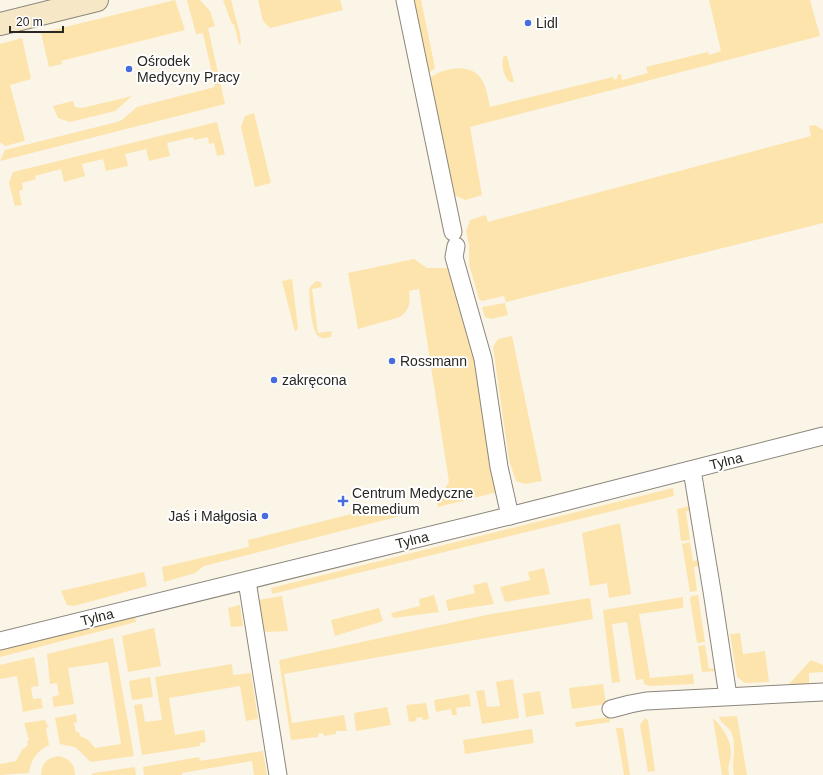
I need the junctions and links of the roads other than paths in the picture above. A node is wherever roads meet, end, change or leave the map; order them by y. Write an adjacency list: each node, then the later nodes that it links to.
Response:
1 (97, 0): 3 (street)
2 (406, 0): 6 (street)
3 (0, 24)
4 (823, 436): 5 (street, Tylna)
5 (692, 470): 6 (street, Tylna); 10 (street)
6 (510, 516): 7 (street, Tylna)
7 (247, 581): 8 (street, Tylna); 12 (street)
8 (0, 641)
9 (823, 692): 10 (street)
10 (728, 696): 11 (street)
11 (611, 709)
12 (278, 775)

